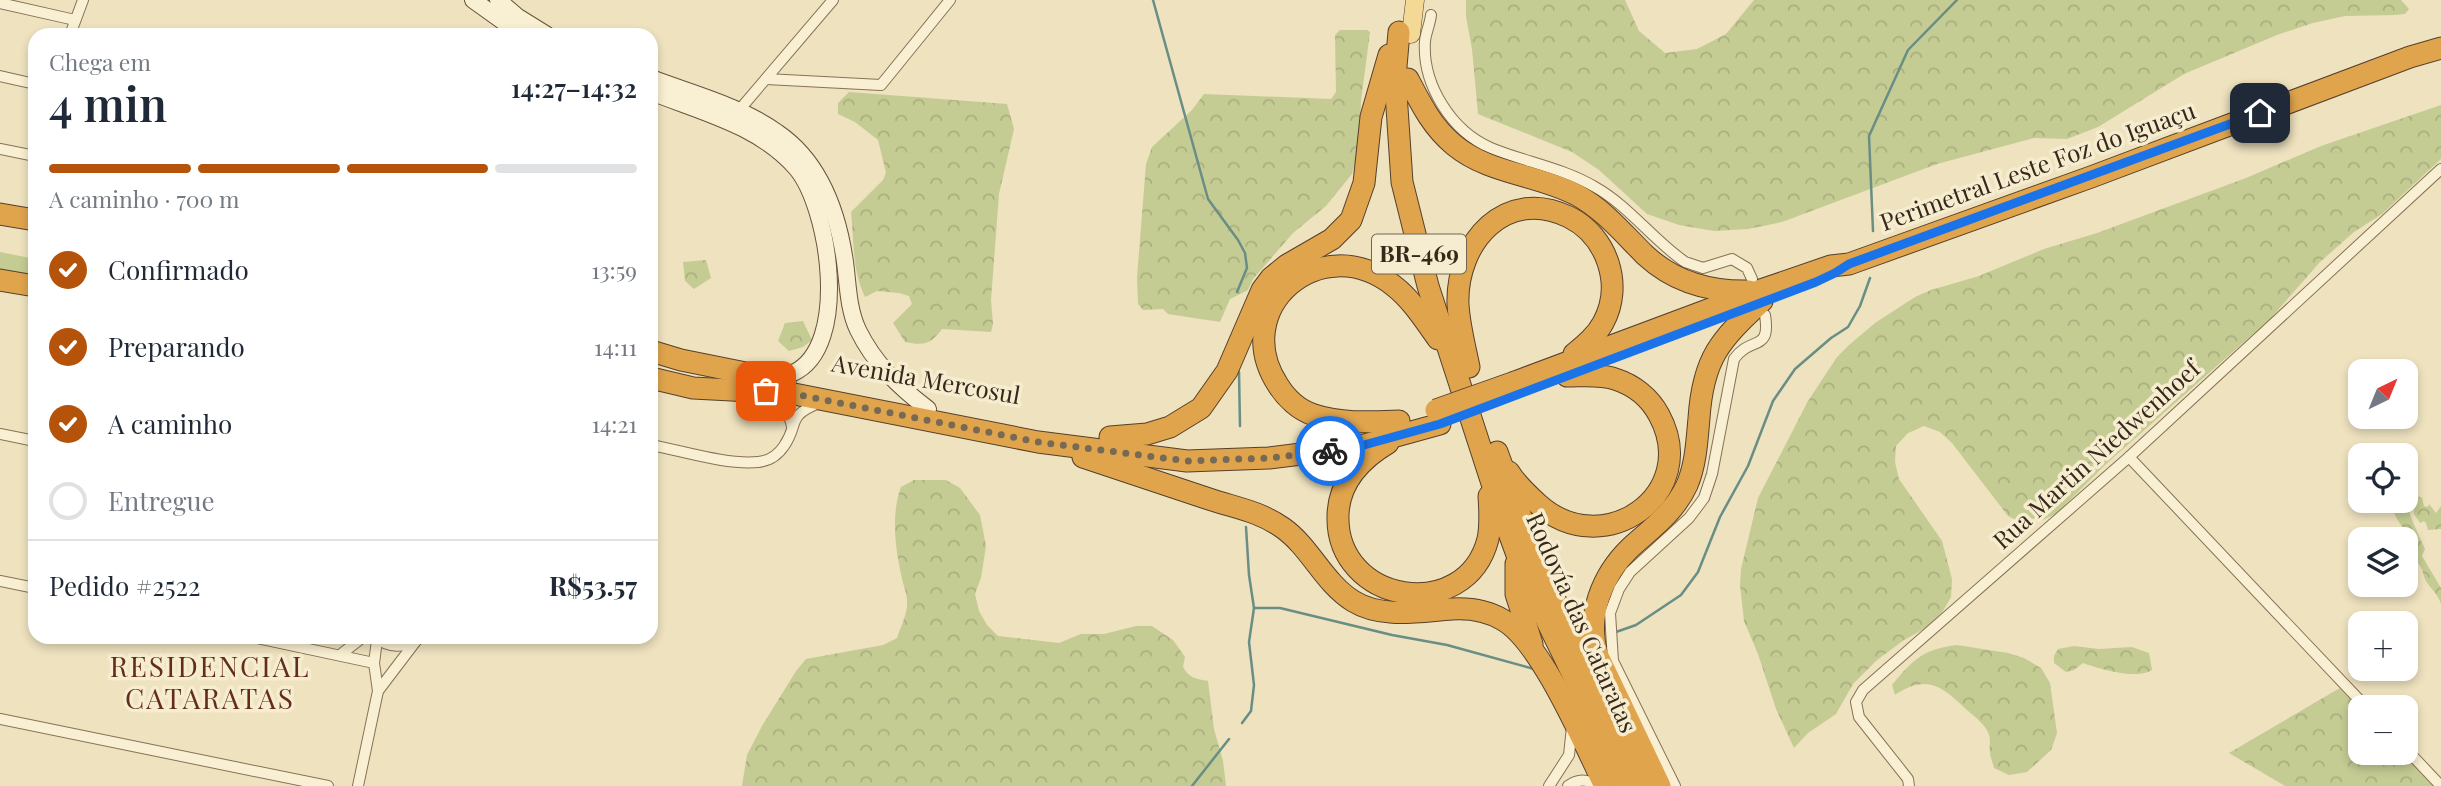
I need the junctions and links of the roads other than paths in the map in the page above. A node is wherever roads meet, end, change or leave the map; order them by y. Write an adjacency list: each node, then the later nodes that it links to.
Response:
1 (83, 0): 10 (street)
2 (473, 0): 12 (main road)
3 (498, 0): 13 (main road)
4 (833, 0): 17 (street)
5 (950, 0): 17 (street)
6 (1404, 0): 14 (main road)
7 (1415, 0): 14 (main road)
8 (0, 3): 10 (street)
9 (1431, 15): 30 (street)
10 (75, 20): 11 (street)
11 (72, 28)
12 (512, 28)
13 (536, 28)
14 (1405, 33): 18 (highway, Rodovía das Cataratas / BR-469); 32 (highway, Rodovía das Cataratas / BR-469); 41 (highway)
15 (2441, 48): 30 (highway, Perimetral Leste Foz do Iguaçu)
16 (0, 76): 20 (street)
17 (766, 79): 22 (street)
18 (1408, 79): 30 (highway); 32 (highway, Rodovía das Cataratas / BR-469)
19 (658, 81): 22 (main road)
20 (28, 82)
21 (658, 94): 22 (main road)
22 (734, 117): 35 (main road); 37 (main road)
23 (0, 149): 24 (street)
24 (28, 155)
25 (2441, 169): 46 (street, Rua Martin Niedwenhoef)
26 (0, 214): 27 (highway)
27 (28, 219)
28 (0, 280): 29 (highway)
29 (28, 285)
30 (1760, 296): 33 (highway, Perimetral Leste Foz do Iguaçu); 73 (highway); 74 (street)
31 (658, 353): 35 (highway, Avenida Mercosul)
32 (1460, 363): 33 (highway); 39 (highway); 45 (highway, Rodovía das Cataratas / BR-469); 47 (highway, Rodovía das Cataratas / BR-469)
33 (1565, 370): 39 (highway, Perimetral Leste Foz do Iguaçu); 45 (highway)
34 (658, 380): 35 (highway, Avenida Mercosul)
35 (767, 384): 36 (highway, Avenida Mercosul); 37 (highway, Avenida Mercosul); 38 (street)
36 (826, 401): 38 (street); 43 (highway, Avenida Mercosul)
37 (928, 409): 41 (highway, Avenida Mercosul)
38 (792, 426): 44 (street)
39 (1402, 428): 41 (highway); 43 (highway); 47 (highway)
40 (0, 434): 42 (street)
41 (1110, 437)
42 (28, 440)
43 (1038, 442): 57 (highway)
44 (658, 446)
45 (1495, 446): 72 (highway, Rodovía das Cataratas / BR-469)
46 (2129, 457): 61 (street); 75 (street, Rua Martin Niedwenhoef)
47 (1486, 467): 48 (highway, Rodovía das Cataratas / BR-469)
48 (1516, 551): 57 (highway); 71 (highway, Rodovía das Cataratas / BR-469)
49 (0, 580): 50 (street)
50 (28, 586)
51 (286, 644): 58 (street)
52 (354, 644): 58 (street)
53 (376, 644): 59 (street)
54 (390, 644): 55 (street)
55 (409, 644)
56 (414, 644): 60 (street)
57 (1535, 651): 62 (highway)
58 (340, 655): 59 (street)
59 (374, 663): 60 (street)
60 (378, 691): 66 (street)
61 (2355, 695)
62 (1570, 714): 67 (street); 70 (highway)
63 (0, 719): 65 (street)
64 (2418, 762): 76 (street)
65 (328, 786)
66 (358, 786)
67 (1549, 786)
68 (1568, 786): 69 (street)
69 (1599, 786)
70 (1605, 786)
71 (1627, 786)
72 (1644, 786)
73 (1660, 786)
74 (1675, 786)
75 (1909, 786)
76 (2441, 786)

